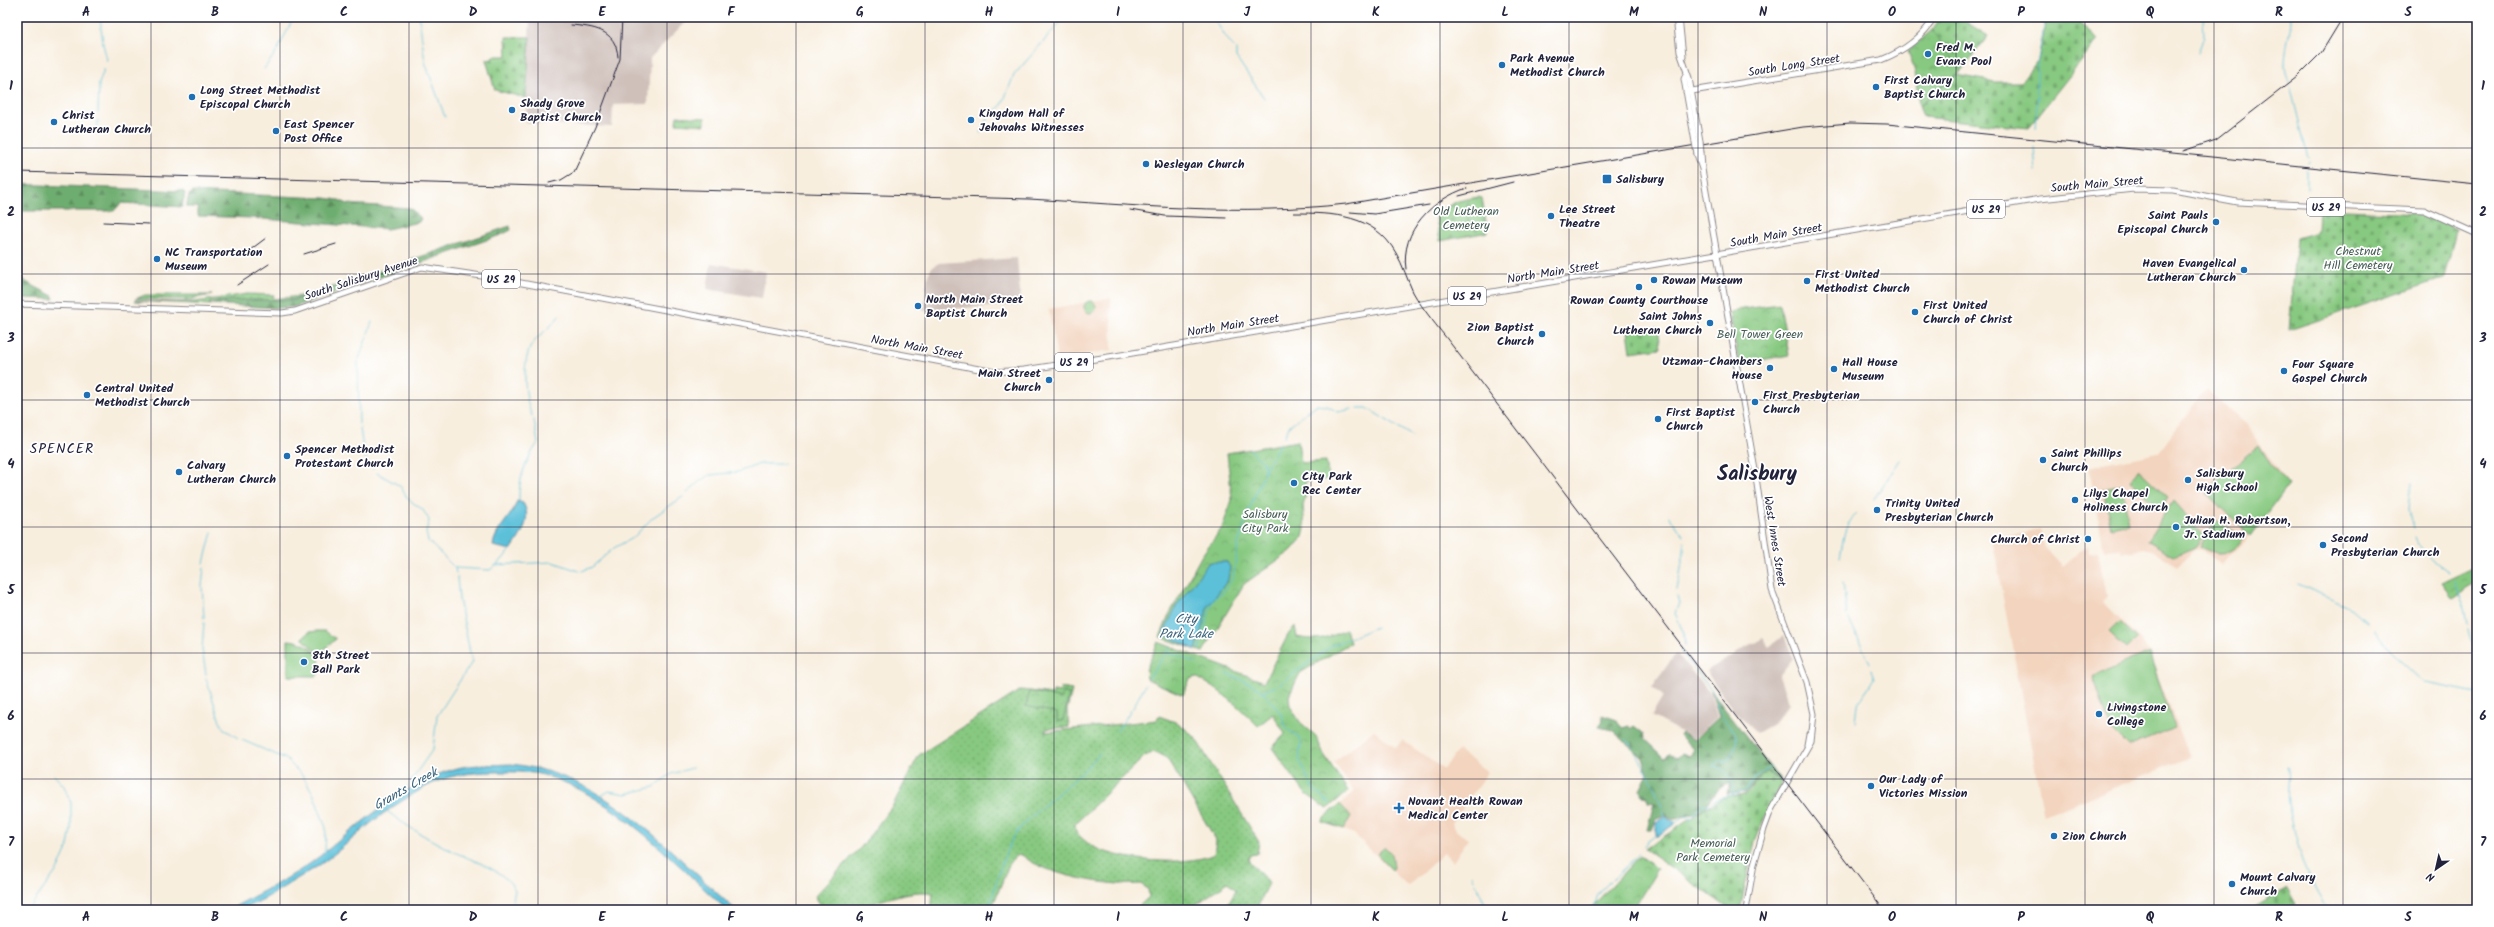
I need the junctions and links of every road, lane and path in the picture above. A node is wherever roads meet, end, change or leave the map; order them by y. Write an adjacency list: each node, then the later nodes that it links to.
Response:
1 (1676, 17): 4 (main road)
2 (1679, 17): 4 (main road)
3 (1935, 17): 5 (main road, South Long Street)
4 (1683, 59): 5 (main road, West Innes Street)
5 (1688, 91): 7 (main road, West Innes Street, bridge)
6 (2477, 234): 7 (main road, South Main Street / US 29)
7 (1716, 255): 9 (main road, North Main Street / US 29); 10 (main road, West Innes Street)
8 (17, 304): 9 (main road, South Salisbury Avenue / US 29)
9 (755, 326)
10 (1746, 910)

